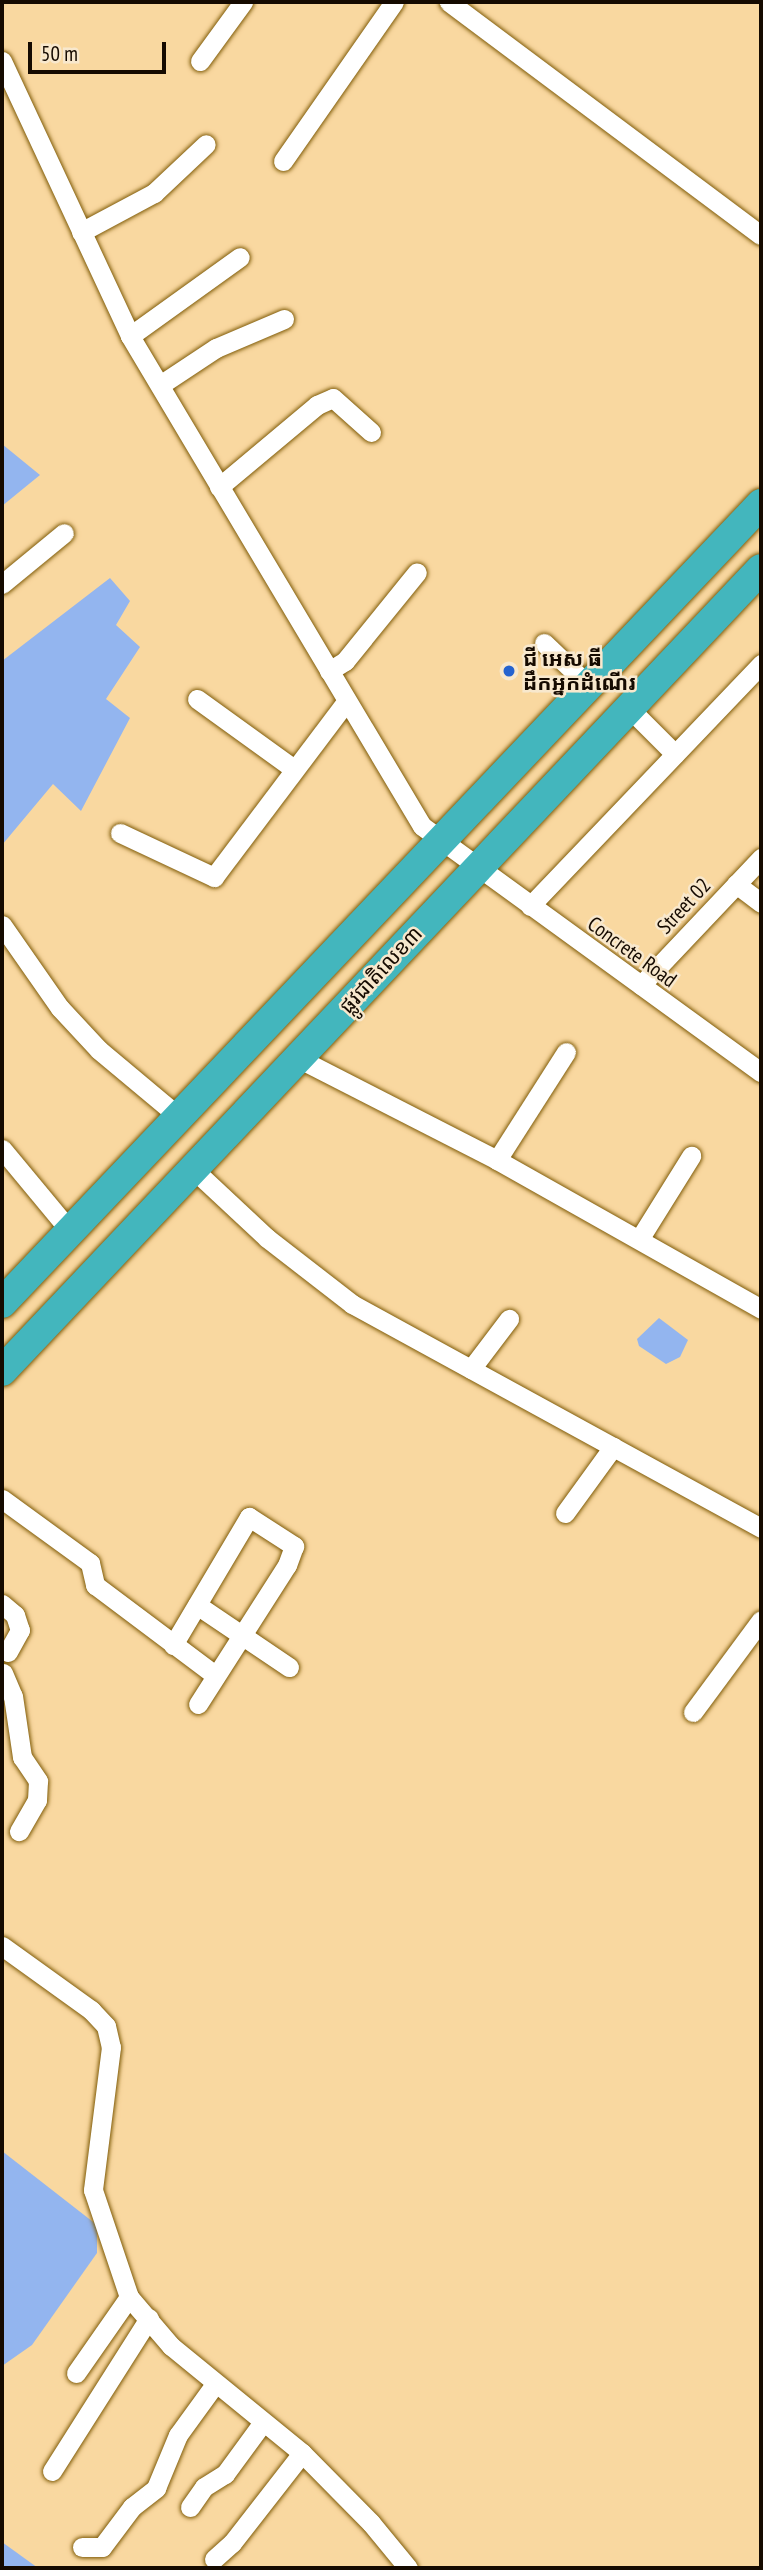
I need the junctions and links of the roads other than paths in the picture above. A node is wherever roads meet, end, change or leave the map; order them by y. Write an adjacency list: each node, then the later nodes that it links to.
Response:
1 (243, 2): 5 (street)
2 (394, 2): 7 (street)
3 (449, 2): 9 (street)
4 (2, 61): 8 (street, Concrete Road)
5 (200, 61)
6 (206, 145): 8 (street)
7 (283, 161)
8 (81, 232): 12 (street, Concrete Road)
9 (761, 235)
10 (240, 257): 12 (street)
11 (285, 319): 13 (street)
12 (130, 336): 13 (street, Concrete Road)
13 (160, 385): 15 (street, Concrete Road)
14 (371, 432): 15 (street)
15 (219, 487): 23 (street, Concrete Road)
16 (761, 504): 24 (highway)
17 (64, 533): 20 (street)
18 (761, 569): 27 (highway, ផ្លូវជាតិលេខ៣)
19 (417, 572): 23 (street)
20 (2, 584)
21 (544, 643): 24 (street)
22 (761, 664): 28 (street)
23 (329, 671): 26 (street, Concrete Road)
24 (589, 686): 31 (highway)
25 (197, 699): 29 (street)
26 (346, 702): 29 (street); 31 (street, Concrete Road)
27 (629, 708): 28 (street); 33 (highway, ផ្លូវជាតិលេខ៣)
28 (675, 754): 36 (street)
29 (293, 769): 30 (street)
30 (120, 833)
31 (440, 842): 33 (street, Concrete Road); 42 (highway)
32 (761, 858): 34 (street, Street 02)
33 (477, 868): 36 (street, Concrete Road); 40 (highway, ផ្លូវជាតិលេខ៣)
34 (736, 884): 35 (street); 38 (street, Street 02)
35 (761, 903)
36 (530, 906): 38 (street, Concrete Road)
37 (2, 925): 42 (street)
38 (640, 985): 41 (street, Concrete Road)
39 (566, 1052): 45 (street)
40 (298, 1058): 45 (street); 46 (highway, ផ្លូវជាតិលេខ៣)
41 (761, 1072)
42 (179, 1117): 47 (highway)
43 (2, 1149): 47 (street)
44 (691, 1156): 48 (street)
45 (497, 1160): 48 (street)
46 (193, 1169): 52 (street); 53 (highway, ផ្លូវជាតិលេខ៣)
47 (70, 1231): 49 (highway)
48 (640, 1238): 50 (street)
49 (2, 1303)
50 (761, 1309)
51 (509, 1319): 52 (street)
52 (471, 1369): 54 (street)
53 (2, 1371)
54 (613, 1447): 56 (street); 57 (street)
55 (2, 1499): 62 (street)
56 (565, 1513)
57 (761, 1528)
58 (2, 1604): 63 (street)
59 (197, 1605): 61 (street); 61 (street); 62 (street)
60 (761, 1620): 68 (street)
61 (242, 1635): 64 (street); 66 (street)
62 (173, 1645): 66 (street)
63 (5, 1651): 65 (street)
64 (289, 1667)
65 (2, 1673): 69 (street)
66 (216, 1676): 67 (street)
67 (198, 1704)
68 (693, 1712)
69 (19, 1831)
70 (2, 1946): 71 (street)
71 (129, 2297): 72 (street); 73 (street)
72 (149, 2318): 74 (street); 77 (street)
73 (76, 2373)
74 (215, 2384): 75 (street); 79 (street)
75 (263, 2421): 76 (street); 78 (street)
76 (302, 2454): 80 (street); 81 (street)
77 (52, 2471)
78 (190, 2507)
79 (82, 2547)
80 (214, 2559)
81 (408, 2568)

